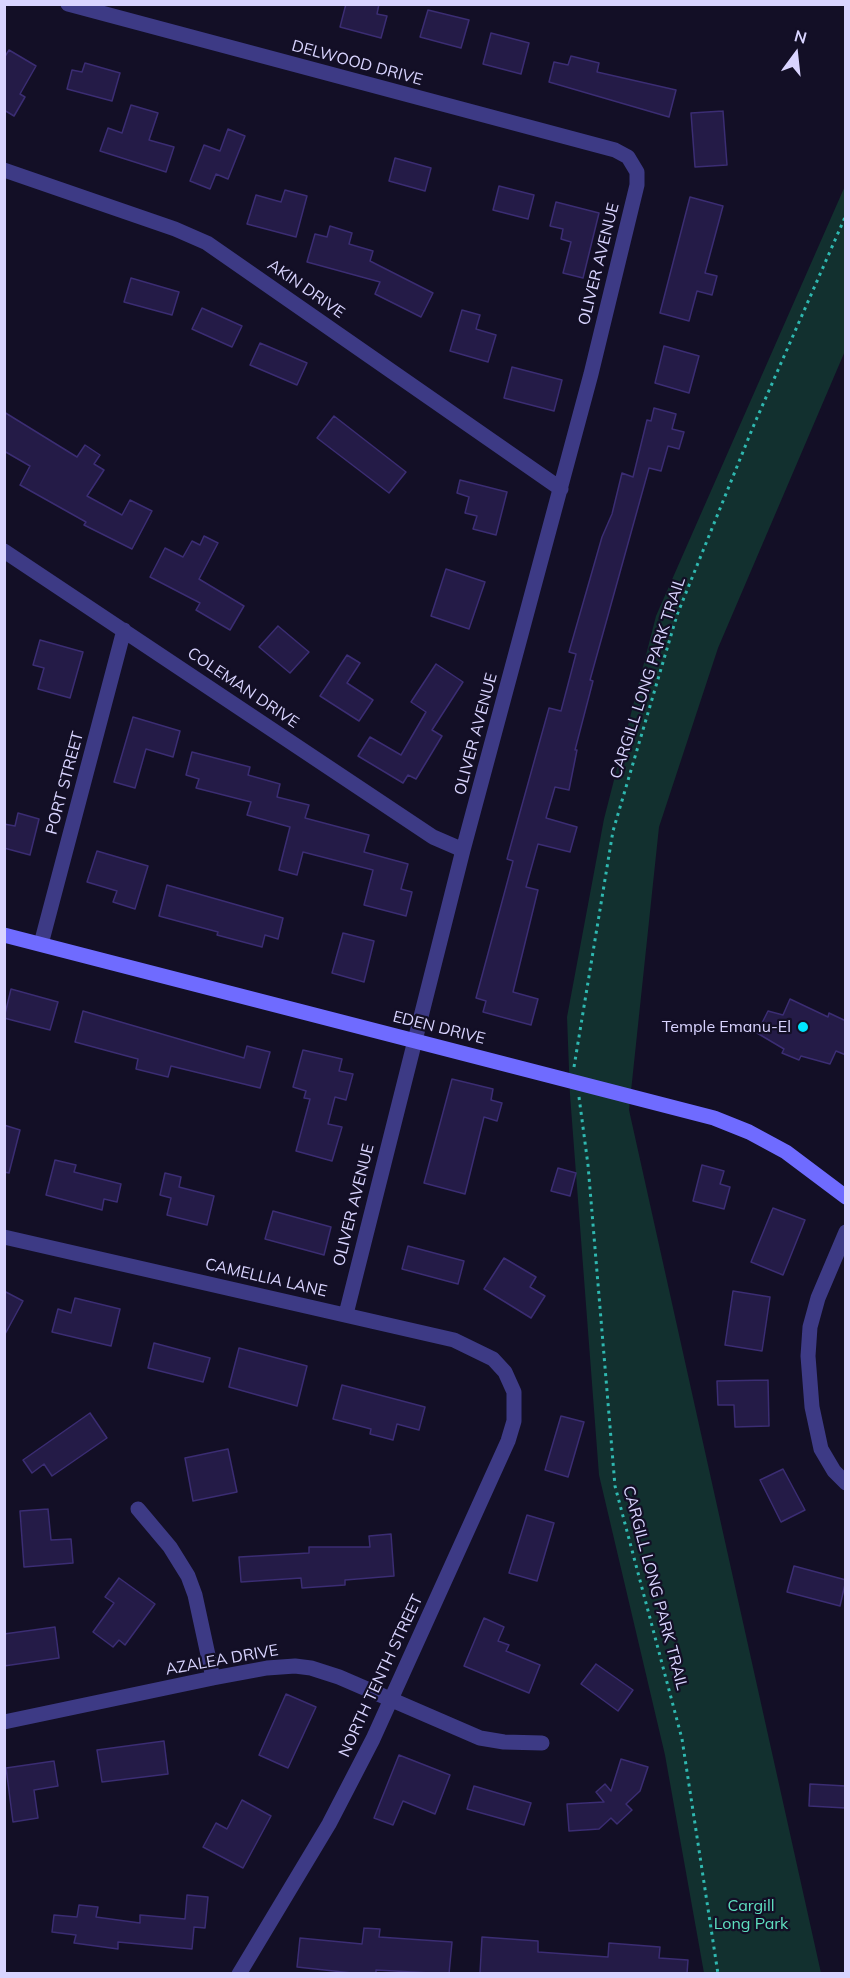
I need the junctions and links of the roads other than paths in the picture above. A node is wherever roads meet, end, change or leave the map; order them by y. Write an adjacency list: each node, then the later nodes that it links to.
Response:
1 (68, 4): 2 (street, DELWOOD DRIVE)
2 (633, 163): 4 (street, OLIVER AVENUE)
3 (4, 170): 4 (street, AKIN DRIVE)
4 (561, 489): 7 (street, OLIVER AVENUE)
5 (4, 551): 6 (street, COLEMAN DRIVE)
6 (124, 630): 7 (street, COLEMAN DRIVE); 9 (street, PORT STREET)
7 (463, 850): 10 (street, OLIVER AVENUE)
8 (4, 935): 9 (street, EDEN DRIVE)
9 (41, 944): 10 (street, EDEN DRIVE)
10 (414, 1041): 11 (street, EDEN DRIVE); 14 (street, OLIVER AVENUE)
11 (846, 1197)
12 (846, 1232): 16 (street)
13 (4, 1237): 14 (street, CAMELLIA LANE)
14 (346, 1314): 15 (street, CAMELLIA LANE)
15 (509, 1378): 19 (street, NORTH TENTH STREET)
16 (846, 1483)
17 (138, 1509): 18 (street)
18 (213, 1678): 19 (street, AZALEA DRIVE); 20 (street, AZALEA DRIVE)
19 (391, 1700): 21 (street, AZALEA DRIVE); 22 (street, NORTH TENTH STREET)
20 (4, 1722)
21 (542, 1743)
22 (239, 1974)

